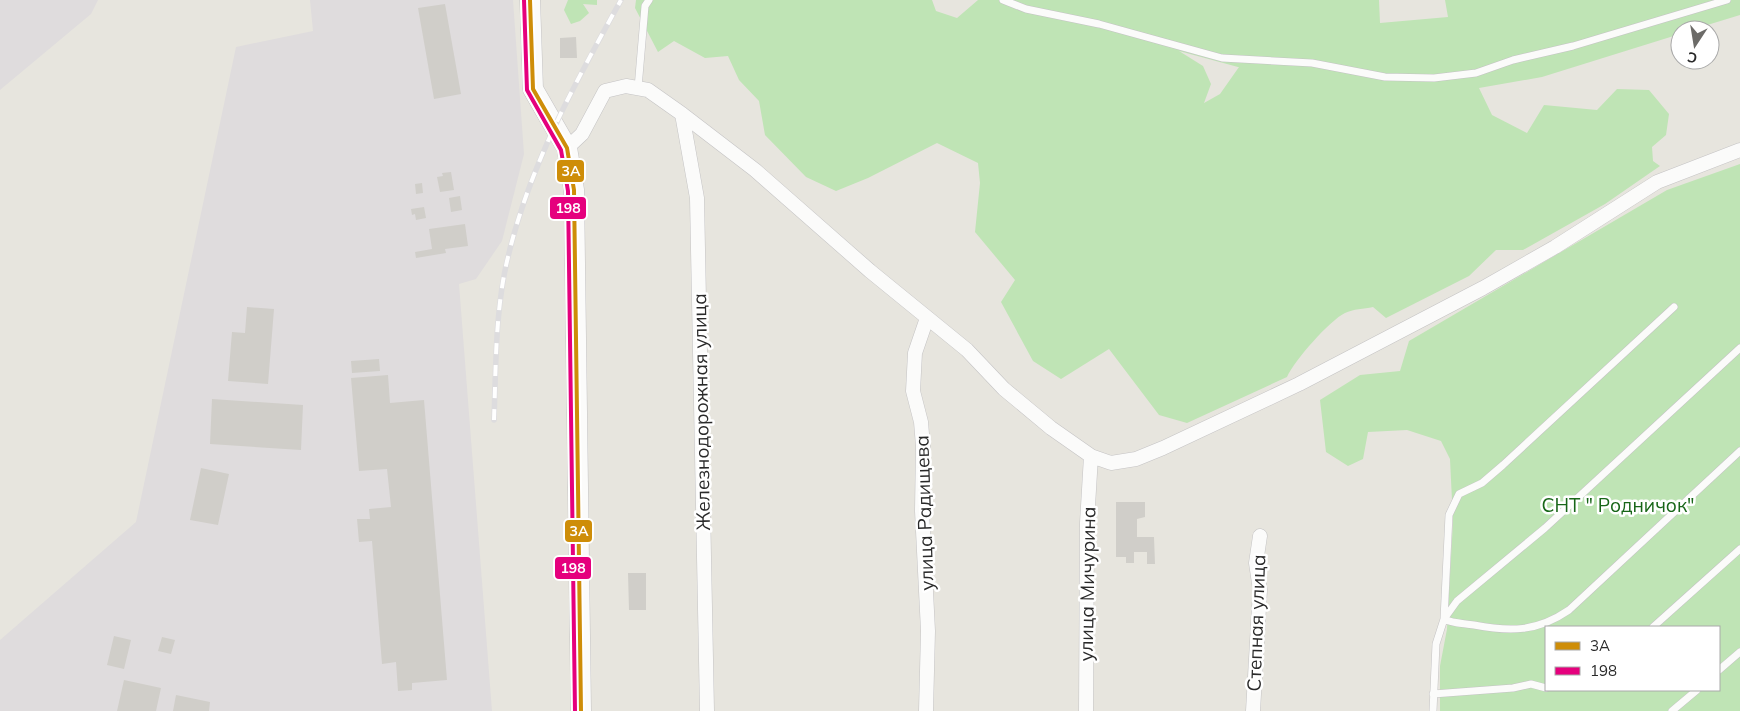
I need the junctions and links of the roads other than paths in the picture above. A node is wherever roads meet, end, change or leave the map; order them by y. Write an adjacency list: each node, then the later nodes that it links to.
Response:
1 (530, 0): 7 (street)
2 (649, 0): 5 (lane)
3 (1003, 0): 4 (lane)
4 (1727, 0)
5 (638, 88): 6 (street); 7 (street)
6 (682, 114): 10 (street); 24 (street, Железнодорожная улица)
7 (567, 148): 23 (street)
8 (1740, 150): 13 (street)
9 (1674, 307): 16 (lane)
10 (927, 318): 13 (street); 25 (street, улица Радищева)
11 (1740, 348): 16 (lane)
12 (1740, 451): 16 (lane)
13 (1091, 456): 26 (street, улица Мичурина)
14 (1260, 536): 27 (street, Степная улица)
15 (1740, 549): 17 (lane)
16 (1444, 619): 22 (lane)
17 (1654, 626)
18 (1740, 652): 19 (lane)
19 (1720, 669)
20 (1545, 688): 22 (lane)
21 (1695, 691): 29 (lane)
22 (1433, 694): 28 (lane)
23 (579, 709)
24 (707, 711)
25 (926, 711)
26 (1086, 711)
27 (1253, 711)
28 (1434, 711)
29 (1672, 711)

